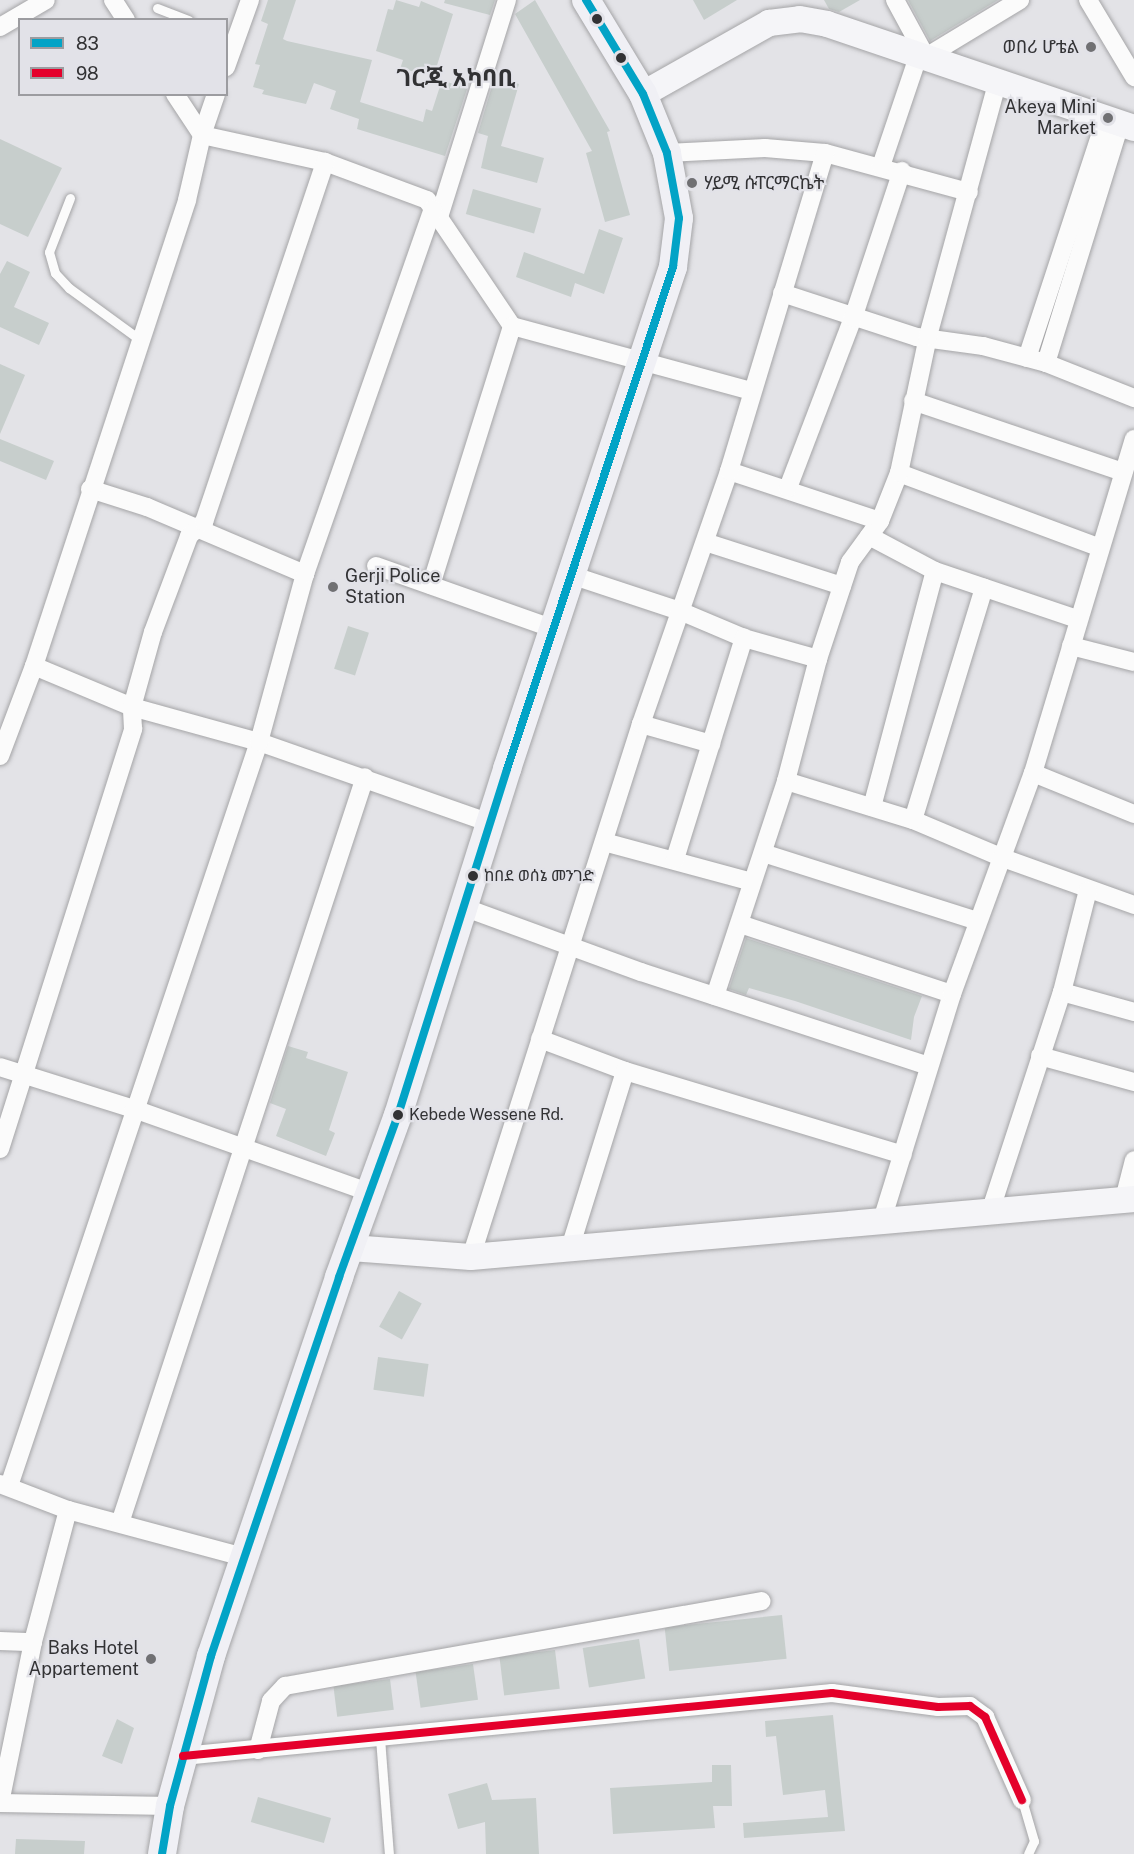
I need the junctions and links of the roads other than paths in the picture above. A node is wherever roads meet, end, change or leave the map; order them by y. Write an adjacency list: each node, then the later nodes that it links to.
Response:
1 (46, 0): 12 (street)
2 (113, 0): 10 (street)
3 (250, 0): 13 (street)
4 (507, 0): 30 (street)
5 (586, 0): 18 (main road)
6 (896, 0): 15 (street)
7 (1020, 0): 15 (street)
8 (1088, 0): 16 (street)
9 (157, 8): 11 (lane)
10 (125, 18)
11 (184, 18)
12 (0, 27)
13 (232, 35): 14 (street)
14 (228, 56)
15 (922, 57): 17 (street); 18 (street); 26 (street)
16 (1134, 77)
17 (997, 84): 21 (street); 28 (street)
18 (643, 94): 23 (main road)
19 (176, 96): 22 (street)
20 (215, 96): 22 (street)
21 (1120, 124): 36 (street); 38 (street)
22 (202, 135): 25 (street); 35 (street)
23 (668, 153): 24 (street); 37 (main road)
24 (825, 153): 26 (street); 31 (street)
25 (325, 162): 30 (street); 49 (street)
26 (881, 166): 27 (street)
27 (902, 171): 28 (street); 32 (street)
28 (969, 192): 34 (street)
29 (70, 198): 35 (lane)
30 (436, 213): 33 (street); 54 (street)
31 (782, 293): 32 (street); 39 (street)
32 (853, 318): 34 (street); 46 (street)
33 (512, 326): 37 (street); 56 (street)
34 (928, 336): 36 (street); 41 (street)
35 (139, 339): 47 (street)
36 (1027, 358): 38 (street)
37 (640, 360): 39 (street); 55 (main road)
38 (1046, 363): 40 (street)
39 (751, 391): 43 (street)
40 (1134, 398)
41 (913, 401): 44 (street); 45 (street)
42 (1134, 438): 44 (street)
43 (729, 471): 46 (street); 50 (street)
44 (1123, 472): 51 (street)
45 (899, 473): 48 (street); 51 (street)
46 (788, 488): 48 (street)
47 (90, 489): 49 (street); 66 (street)
48 (874, 529): 53 (street); 57 (street)
49 (197, 530): 54 (street); 67 (street)
50 (705, 542): 57 (street); 59 (street)
51 (1098, 547): 60 (street)
52 (376, 566): 56 (street)
53 (935, 571): 58 (street); 75 (street)
54 (305, 574): 69 (street)
55 (571, 575): 59 (street); 61 (main road)
56 (432, 585): 61 (street)
57 (842, 586): 64 (street)
58 (984, 588): 60 (street); 77 (street)
59 (680, 611): 62 (street); 68 (street)
60 (1077, 619): 63 (street)
61 (554, 629): 78 (main road)
62 (744, 638): 64 (street); 70 (street)
63 (1071, 646): 65 (street); 72 (street)
64 (818, 658): 74 (street)
65 (1134, 662)
66 (34, 666): 67 (street); 71 (street)
67 (132, 706): 69 (street); 99 (street)
68 (641, 724): 70 (street); 79 (street)
69 (259, 742): 73 (street); 101 (street)
70 (711, 744): 82 (street)
71 (0, 756)
72 (1033, 773): 76 (street); 81 (street)
73 (365, 777): 78 (street); 103 (street)
74 (786, 781): 75 (street); 80 (street)
75 (872, 807): 77 (street)
76 (1134, 814)
77 (913, 820): 81 (street)
78 (490, 823): 86 (main road)
79 (604, 842): 82 (street); 89 (street)
80 (763, 853): 83 (street); 87 (street)
81 (1003, 858): 84 (street); 87 (street)
82 (675, 859): 83 (street)
83 (752, 882): 88 (street)
84 (1088, 890): 85 (street); 90 (street)
85 (1134, 905)
86 (463, 907): 89 (street); 106 (main road)
87 (978, 921): 91 (street)
88 (740, 924): 91 (street); 92 (street)
89 (570, 948): 92 (street); 94 (street)
90 (1062, 992): 93 (street); 95 (street)
91 (952, 994): 96 (street)
92 (715, 996): 96 (street)
93 (1134, 1012)
94 (540, 1039): 98 (street); 112 (street)
95 (1040, 1056): 100 (street); 108 (street)
96 (929, 1066): 104 (street)
97 (0, 1067): 99 (street)
98 (625, 1071): 104 (street); 111 (street)
99 (24, 1076): 101 (street); 102 (street)
100 (1134, 1082)
101 (134, 1108): 103 (street); 113 (street)
102 (0, 1149)
103 (241, 1149): 106 (street); 115 (street)
104 (903, 1155): 109 (street)
105 (1134, 1160): 107 (street)
106 (369, 1192): 110 (main road)
107 (1129, 1199): 108 (street)
108 (991, 1209): 109 (street)
109 (882, 1220): 111 (street)
110 (351, 1248): 112 (street); 116 (main road)
111 (570, 1248): 112 (street)
112 (471, 1257)
113 (4, 1485): 114 (street)
114 (68, 1510): 115 (street); 119 (street)
115 (120, 1523): 116 (street)
116 (247, 1558): 122 (main road)
117 (761, 1601): 121 (street)
118 (0, 1641): 119 (street)
119 (33, 1642): 124 (street)
120 (380, 1738): 121 (street); 123 (street); 126 (lane)
121 (258, 1750): 122 (street)
122 (183, 1756): 124 (main road)
123 (1022, 1800): 127 (lane)
124 (170, 1806): 125 (main road)
125 (162, 1854)
126 (389, 1854)
127 (1028, 1854)

